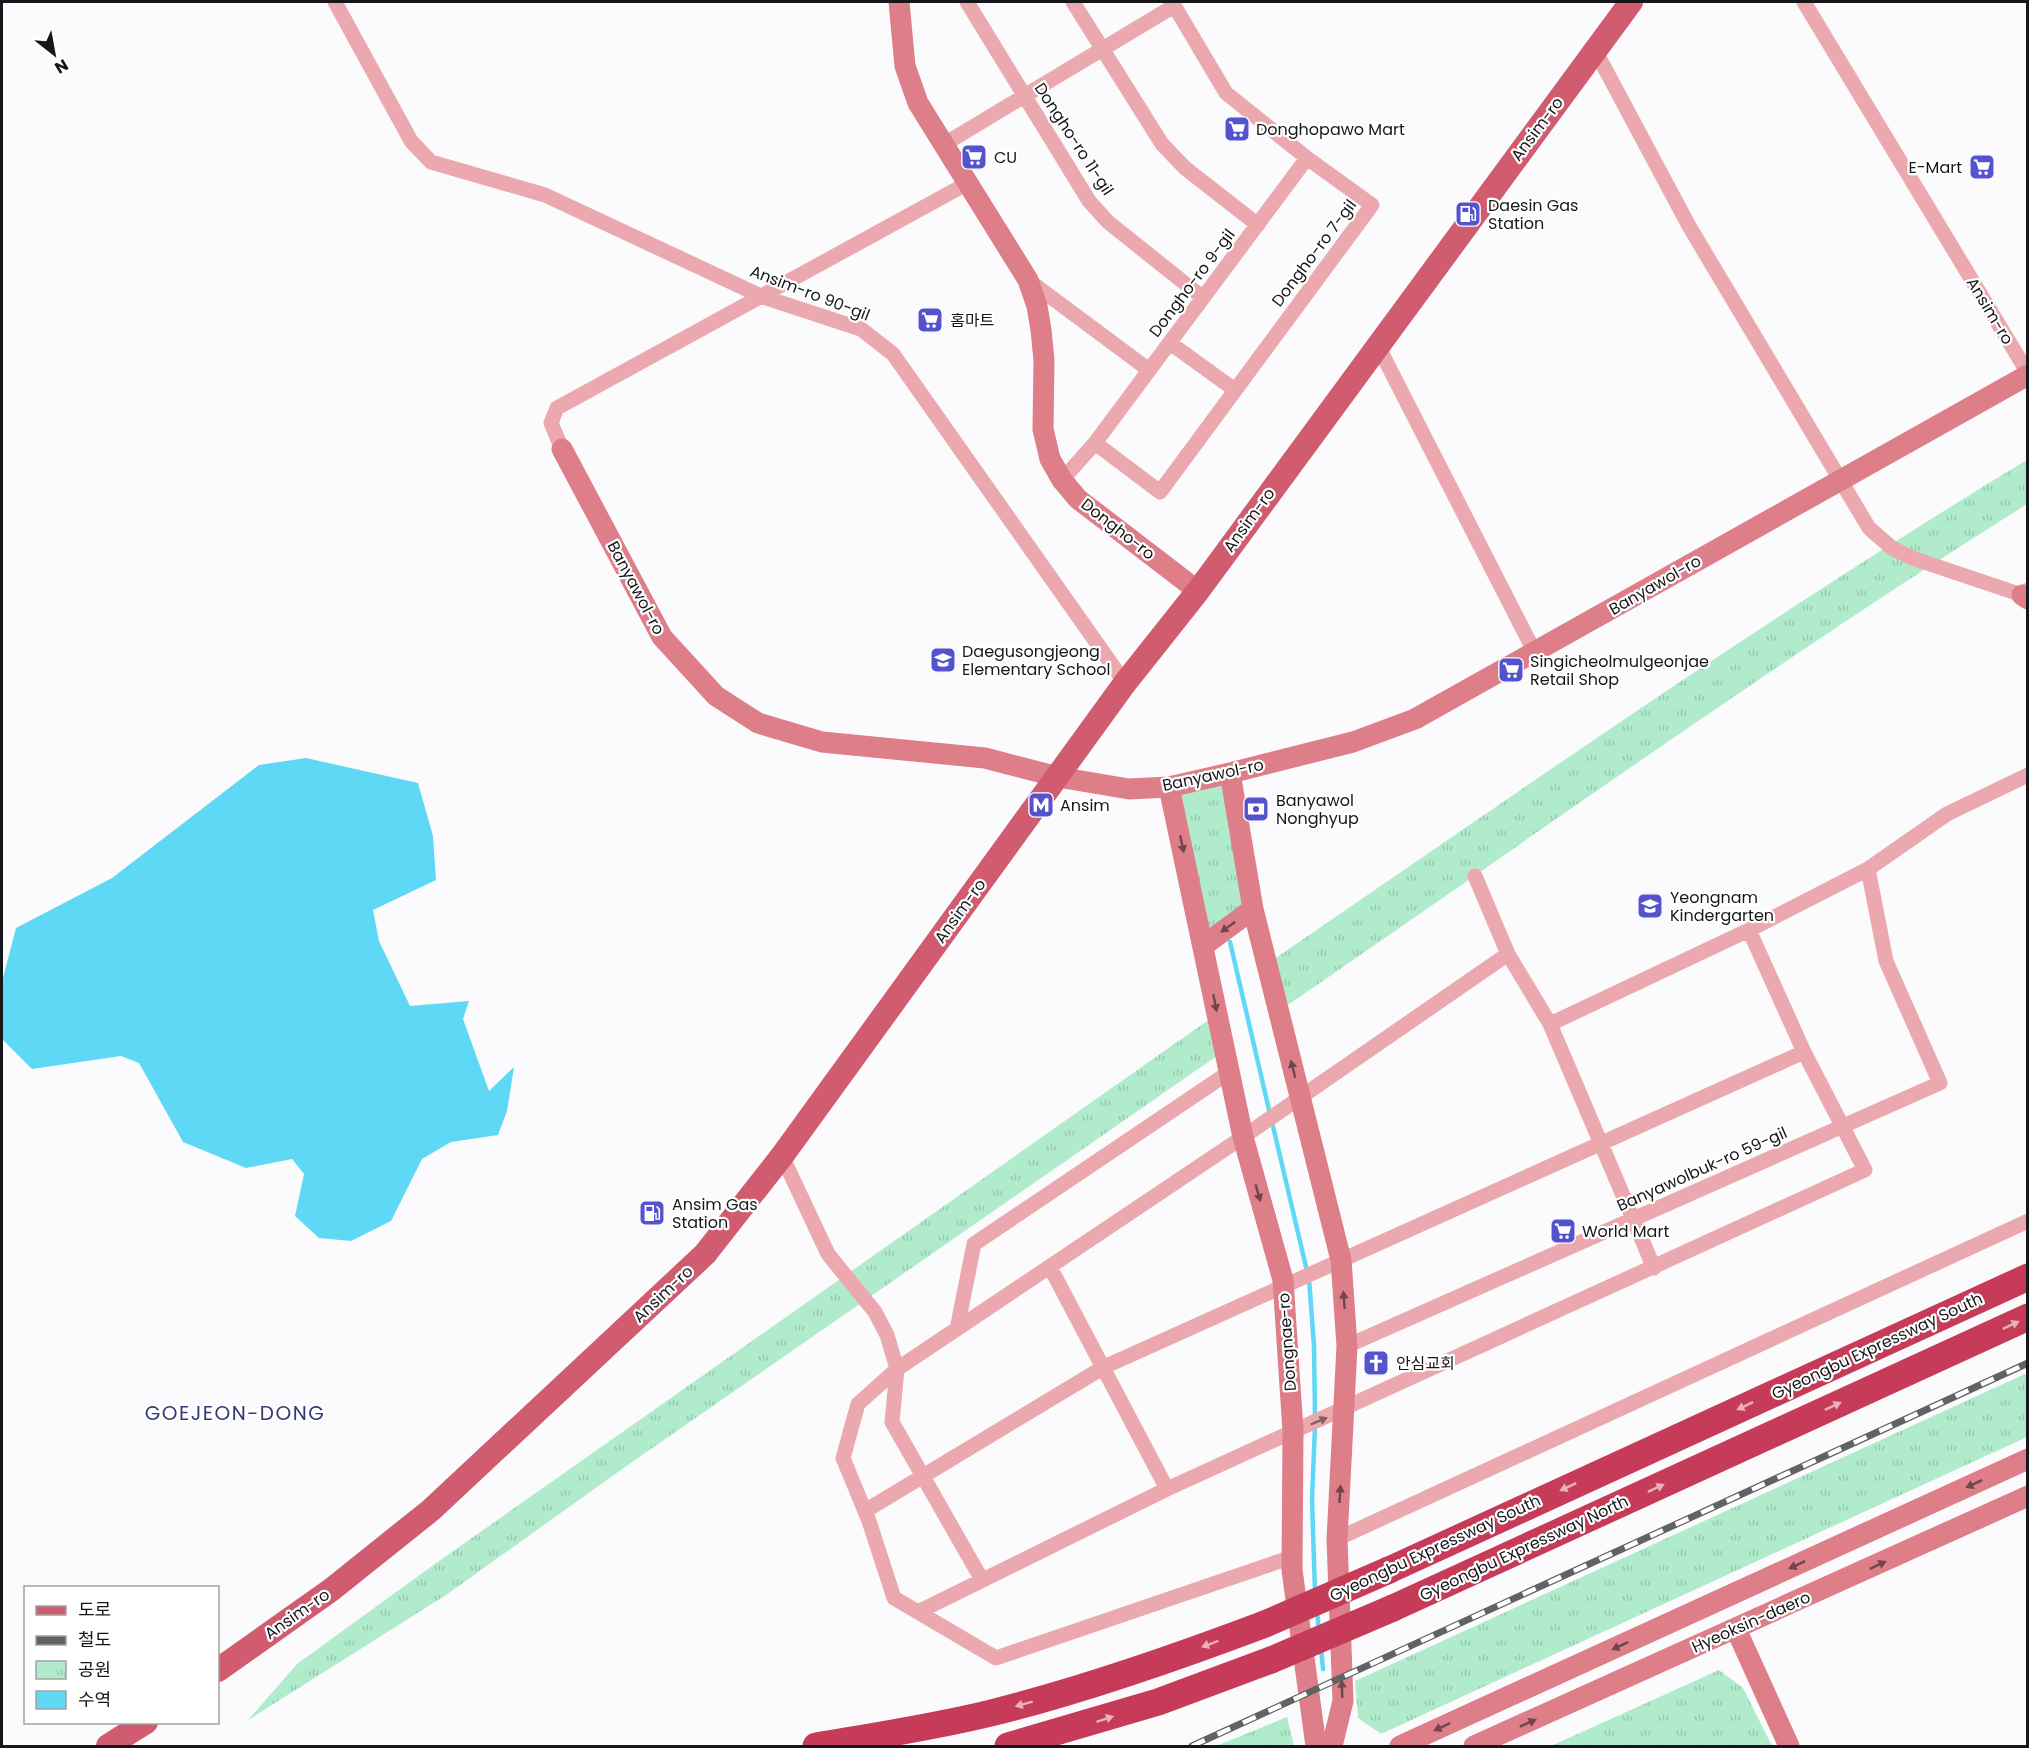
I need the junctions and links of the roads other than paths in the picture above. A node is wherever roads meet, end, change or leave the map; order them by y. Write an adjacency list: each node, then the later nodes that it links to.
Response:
1 (335, 2): 16 (street, Ansim-ro 90-gil)
2 (898, 2): 11 (main road, Dongho-ro)
3 (968, 2): 10 (street, Dongho-ro 11-gil)
4 (1073, 2): 8 (street, Dongho-ro 9-gil)
5 (1631, 2): 9 (main road, Ansim-ro)
6 (1804, 2): 21 (street, Ansim-ro)
7 (1173, 4): 8 (street); 12 (street, Dongho-ro 7-gil)
8 (1101, 49): 10 (street); 14 (street, Dongho-ro 9-gil)
9 (1595, 51): 19 (main road, Ansim-ro); 26 (street)
10 (1025, 96): 11 (street); 17 (street, Dongho-ro 11-gil)
11 (943, 145): 13 (main road, Dongho-ro)
12 (1307, 158): 14 (street); 22 (street, Dongho-ro 7-gil)
13 (968, 183): 15 (main road, Dongho-ro); 16 (street)
14 (1258, 225): 17 (street, Dongho-ro 9-gil)
15 (1028, 280): 20 (street, Dongho-ro); 25 (main road, Dongho-ro)
16 (763, 297): 24 (street); 30 (street, Ansim-ro 90-gil)
17 (1202, 297): 18 (street, Dongho-ro 9-gil)
18 (1170, 343): 20 (street, Dongho-ro 9-gil); 22 (street)
19 (1377, 344): 27 (main road, Ansim-ro); 29 (street)
20 (1149, 370): 23 (street, Dongho-ro 9-gil)
21 (2028, 374): 26 (main road, Banyawol-ro)
22 (1235, 390): 23 (street, Dongho-ro 7-gil)
23 (1095, 443): 25 (street, Dongho-ro 9-gil)
24 (562, 449): 33 (main road, Banyawol-ro)
25 (1062, 480): 27 (main road, Dongho-ro)
26 (1840, 480): 28 (street); 29 (main road, Banyawol-ro)
27 (1198, 591): 30 (main road, Ansim-ro)
28 (2026, 595)
29 (1534, 653): 31 (main road, Banyawol-ro)
30 (1125, 683): 33 (main road, Ansim-ro)
31 (1230, 773): 34 (main road, Banyawol-ro); 37 (main road)
32 (2028, 775): 35 (street)
33 (1058, 777): 34 (main road, Banyawol-ro); 48 (main road, Ansim-ro)
34 (1169, 787): 39 (main road, Dongnae-ro, one-way to 39)
35 (1868, 868): 38 (street); 45 (street, Banyawolbuk-ro 59-gil)
36 (1475, 876): 40 (street)
37 (1253, 909): 39 (main road, one-way to 39); 44 (main road, one-way to 37)
38 (1749, 930): 41 (street); 42 (street)
39 (1203, 946): 43 (main road, Dongnae-ro, one-way to 43)
40 (1508, 954): 41 (street); 44 (street)
41 (1550, 1024): 47 (street)
42 (1804, 1052): 45 (street); 47 (street)
43 (1228, 1073): 46 (main road, Dongnae-ro); 57 (street)
44 (1300, 1097): 46 (street); 51 (main road)
45 (1844, 1126): 49 (street, Banyawolbuk-ro 59-gil); 53 (street)
46 (1243, 1137): 52 (street); 55 (main road, Dongnae-ro, one-way to 55)
47 (1600, 1144): 49 (street); 51 (street)
48 (782, 1156): 60 (street); 73 (main road, Ansim-ro)
49 (1633, 1219): 53 (street); 58 (street, Banyawolbuk-ro 59-gil)
50 (2028, 1221): 68 (street)
51 (1341, 1260): 55 (street); 58 (main road, one-way to 51)
52 (1050, 1266): 57 (street); 59 (street)
53 (1654, 1268): 61 (street)
54 (2028, 1276): 76 (highway, Gyeongbu Expressway South, one-way to 76, bridge)
55 (1283, 1286): 59 (street); 62 (main road, Dongnae-ro)
56 (2028, 1317): 77 (highway, Gyeongbu Expressway North, one-way to 56, bridge)
57 (957, 1329): 60 (street)
58 (1347, 1346): 61 (main road)
59 (1104, 1367): 64 (street); 65 (street)
60 (897, 1369): 64 (street); 67 (street)
61 (1345, 1410): 62 (street, one-way to 61); 68 (main road, one-way to 61)
62 (1293, 1431): 65 (street); 69 (main road, Dongnae-ro)
63 (2028, 1460): 80 (main road, one-way to 80)
64 (924, 1475): 67 (street); 70 (street)
65 (1167, 1489): 70 (street)
66 (2028, 1496): 72 (main road, Hyeoksin-daero, one-way to 66)
67 (865, 1510): 71 (street)
68 (1337, 1539): 79 (main road, one-way to 68)
69 (1292, 1557): 71 (street); 78 (main road, Dongnae-ro)
70 (982, 1580): 71 (street)
71 (918, 1612)
72 (1736, 1629): 81 (main road, Hyeoksin-daero, one-way to 72); 82 (main road)
73 (219, 1669)
74 (143, 1724): 75 (main road)
75 (108, 1746)
76 (816, 1746)
77 (1008, 1746)
78 (1316, 1746)
79 (1332, 1746)
80 (1400, 1746)
81 (1474, 1746)
82 (1789, 1746)

